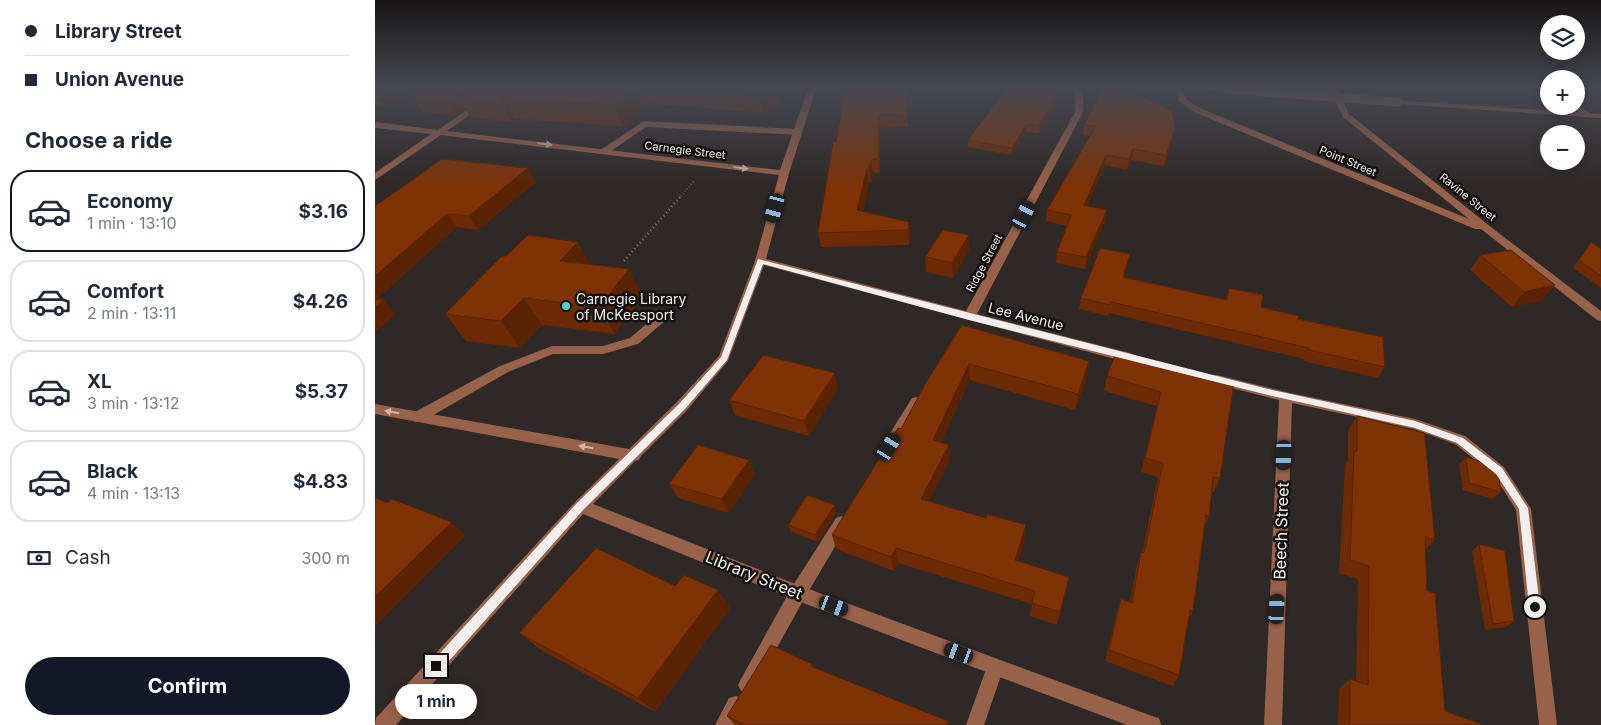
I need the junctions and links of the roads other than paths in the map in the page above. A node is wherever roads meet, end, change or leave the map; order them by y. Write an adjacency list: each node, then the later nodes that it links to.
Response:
1 (458, 120): 7 (street)
2 (802, 120): 8 (street)
3 (1075, 120): 15 (street, Ridge Street)
4 (1221, 120): 12 (street, Point Street)
5 (1352, 120): 12 (street, Ravine Street)
6 (375, 125): 7 (street, Carnegie Street)
7 (441, 132): 9 (street, Carnegie Street, one-way to 9); 11 (street)
8 (798, 132): 9 (street); 10 (street)
9 (605, 151): 10 (street, Carnegie Street, one-way to 10)
10 (784, 173): 13 (street)
11 (375, 177)
12 (1492, 233): 16 (street, Ravine Street)
13 (760, 261): 15 (street, Lee Avenue); 25 (street)
14 (662, 316): 23 (street)
15 (969, 317): 17 (street, Ridge Street); 18 (street, Lee Avenue)
16 (1601, 317)
17 (959, 334)
18 (1142, 361)
19 (1209, 378): 21 (street)
20 (923, 392): 24 (street)
21 (1286, 397): 34 (street, Beech Street); 35 (street)
22 (375, 409): 23 (street, one-way to 22)
23 (418, 417): 25 (street, one-way to 23)
24 (886, 451)
25 (634, 456): 26 (street)
26 (581, 506): 28 (street, Library Street); 30 (street)
27 (850, 509): 28 (street)
28 (798, 593): 29 (street, Library Street); 31 (street)
29 (995, 667): 32 (street); 33 (street, Library Street)
30 (383, 725)
31 (725, 725)
32 (975, 725)
33 (1152, 725)
34 (1273, 725)
35 (1548, 725)

